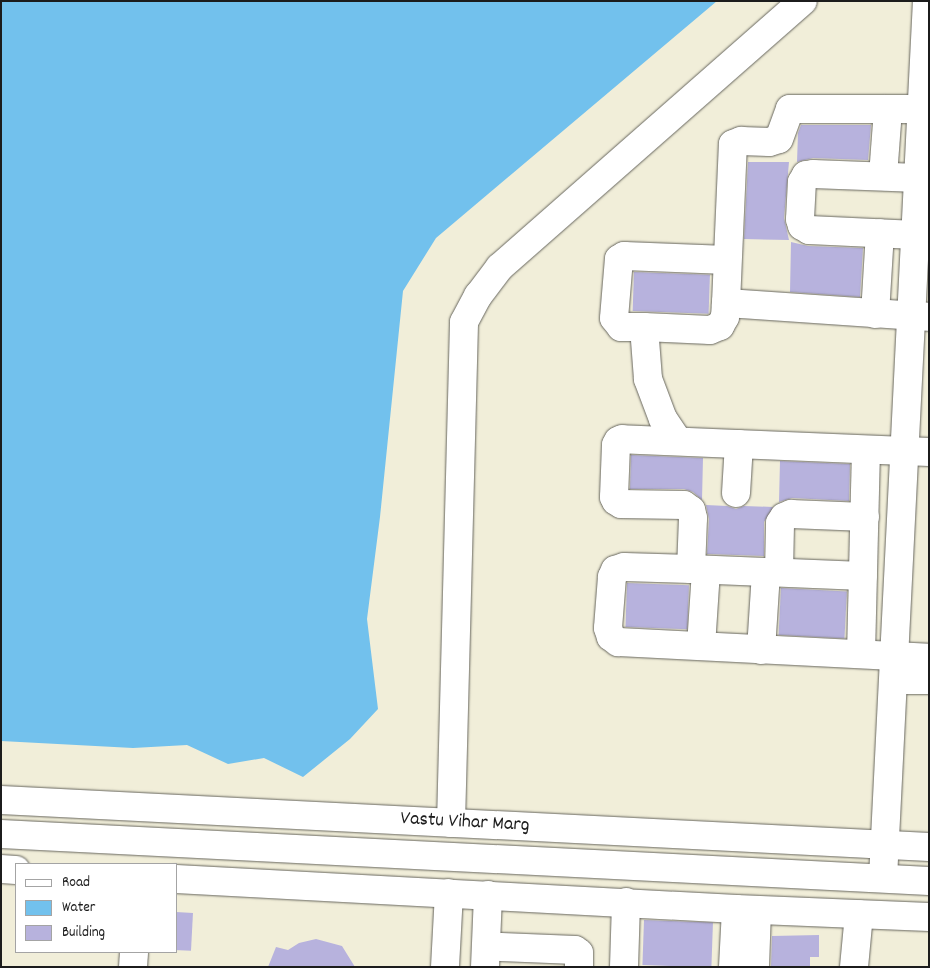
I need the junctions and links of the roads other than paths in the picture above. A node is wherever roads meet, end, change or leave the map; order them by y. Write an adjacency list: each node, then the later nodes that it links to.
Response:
1 (803, 1): 30 (street)
2 (927, 1): 4 (street)
3 (888, 109): 4 (street); 5 (street); 9 (street)
4 (925, 109): 6 (street)
5 (883, 176): 6 (street); 7 (street)
6 (918, 178): 8 (street)
7 (880, 234): 8 (street); 11 (street)
8 (916, 235): 12 (street)
9 (727, 260): 10 (street); 13 (street)
10 (726, 303): 11 (street); 13 (street)
11 (875, 314): 12 (street)
12 (920, 317): 17 (street)
13 (644, 327): 14 (street)
14 (678, 441): 15 (street); 20 (street)
15 (739, 444): 16 (street); 18 (street)
16 (866, 450): 17 (street); 19 (street)
17 (917, 452): 27 (street)
18 (736, 493)
19 (865, 517): 21 (street); 22 (street)
20 (698, 569): 21 (street); 23 (street); 23 (street)
21 (772, 572): 22 (street); 24 (street)
22 (863, 576): 25 (street)
23 (701, 646): 24 (street)
24 (761, 650): 25 (street)
25 (861, 654): 27 (street)
26 (929, 658): 27 (street)
27 (895, 668): 28 (street); 32 (street)
28 (929, 680)
29 (1, 800): 30 (street, Vastu Vihar Marg)
30 (451, 823): 32 (street, Vastu Vihar Marg)
31 (1, 834): 37 (street, Vastu Vihar Marg)
32 (886, 844): 33 (street, Vastu Vihar Marg); 37 (street)
33 (929, 847)
34 (1, 869): 35 (street)
35 (15, 870)
36 (178, 878): 39 (street)
37 (883, 878): 38 (street, Vastu Vihar Marg)
38 (929, 881)
39 (449, 893): 40 (street); 48 (street)
40 (488, 895): 41 (street); 46 (street)
41 (626, 902): 42 (street); 50 (street)
42 (747, 910): 43 (street); 51 (street); 52 (street)
43 (859, 914): 44 (street); 53 (street)
44 (929, 918)
45 (134, 953): 47 (street)
46 (493, 957): 49 (street)
47 (133, 967)
48 (445, 967)
49 (579, 967)
50 (624, 967)
51 (733, 967)
52 (756, 967)
53 (854, 967)

